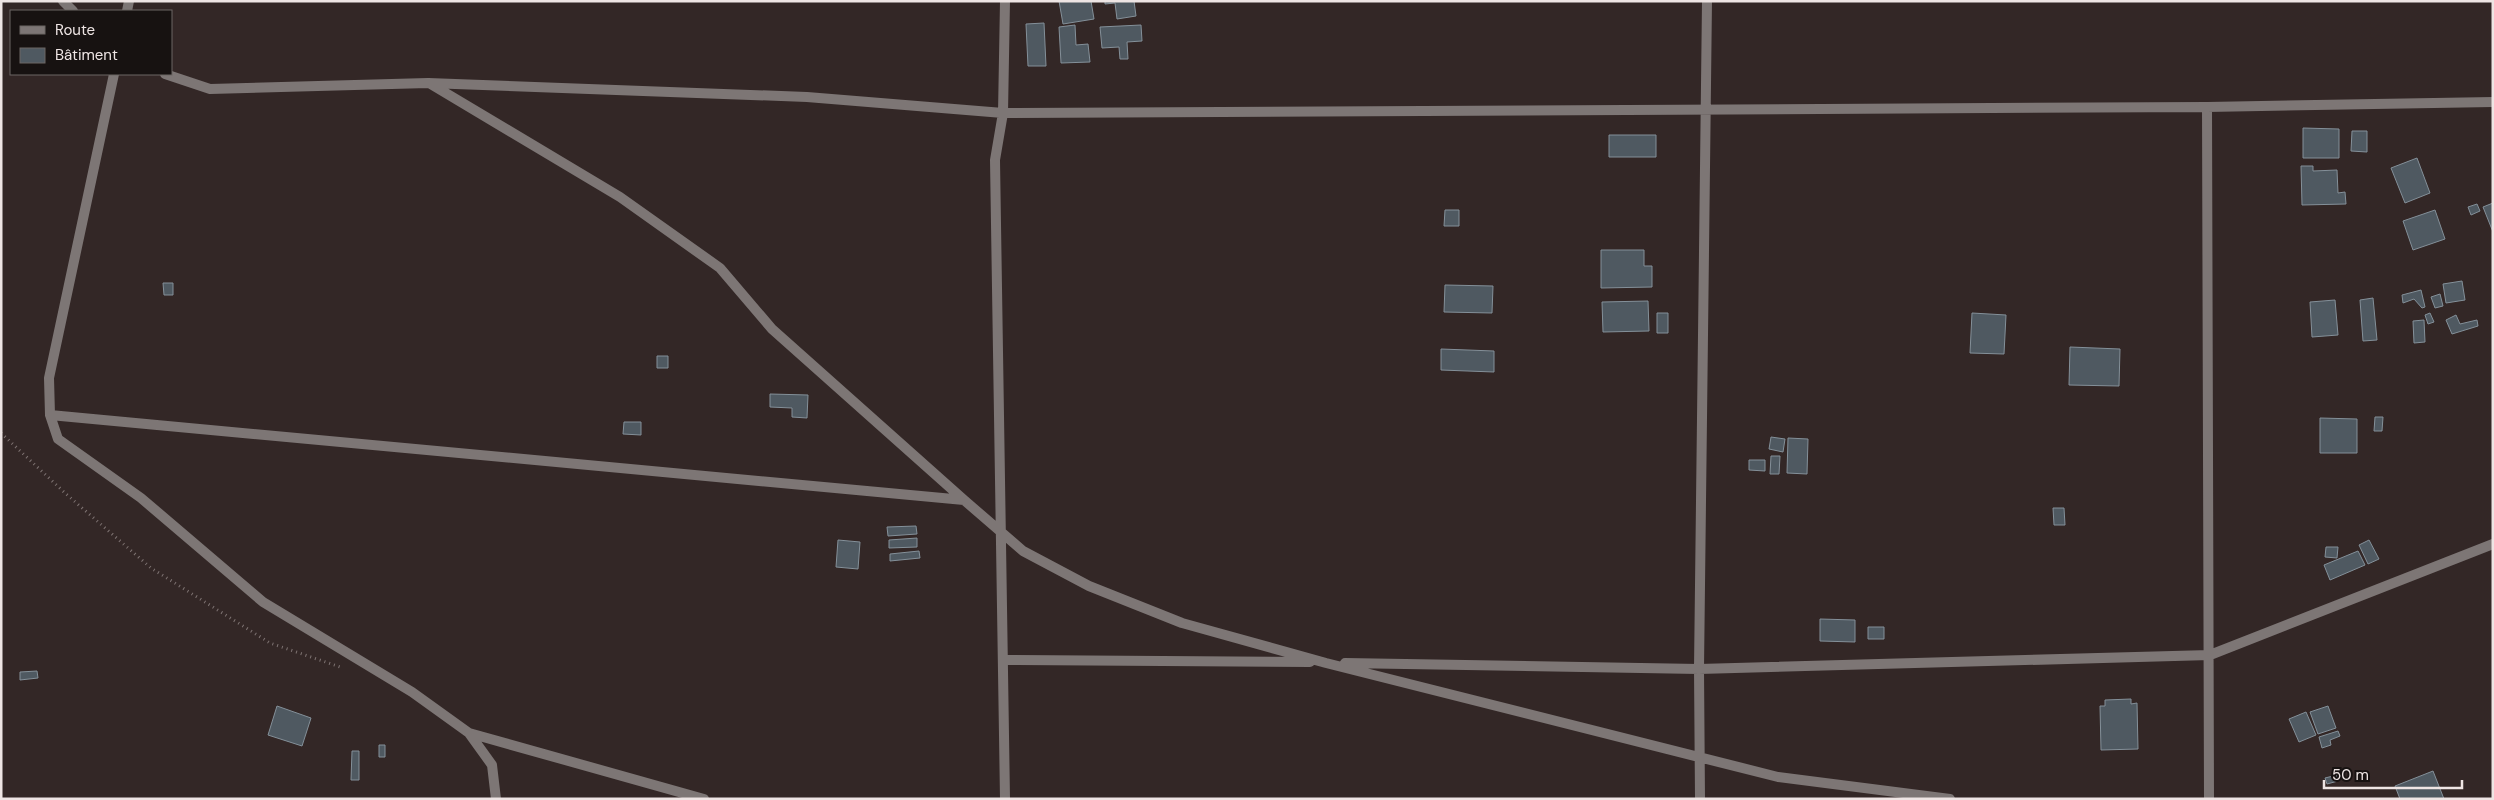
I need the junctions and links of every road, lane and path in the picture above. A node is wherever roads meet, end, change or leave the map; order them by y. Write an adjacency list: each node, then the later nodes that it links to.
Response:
1 (63, 1): 4 (street)
2 (1005, 1): 11 (street)
3 (1707, 1): 10 (street)
4 (72, 10)
5 (114, 75): 12 (street)
6 (168, 75): 7 (street)
7 (428, 83): 11 (street); 14 (street)
8 (2493, 102): 9 (street)
9 (2207, 107): 10 (street); 17 (street)
10 (1707, 110): 11 (street); 21 (street)
11 (1003, 113): 15 (street)
12 (50, 415): 14 (street); 22 (street)
13 (1, 433): 20 (path)
14 (964, 500): 15 (street)
15 (1001, 532): 18 (street); 19 (street)
16 (2493, 544): 17 (street)
17 (2210, 655): 21 (street); 29 (street)
18 (1002, 660): 19 (street); 26 (street)
19 (1326, 663): 21 (street); 23 (street)
20 (346, 669)
21 (1699, 669): 23 (street)
22 (469, 733): 24 (street); 25 (street)
23 (1700, 756): 27 (street); 28 (street)
24 (496, 799)
25 (704, 799)
26 (1004, 799)
27 (1700, 799)
28 (1950, 799)
29 (2209, 799)

